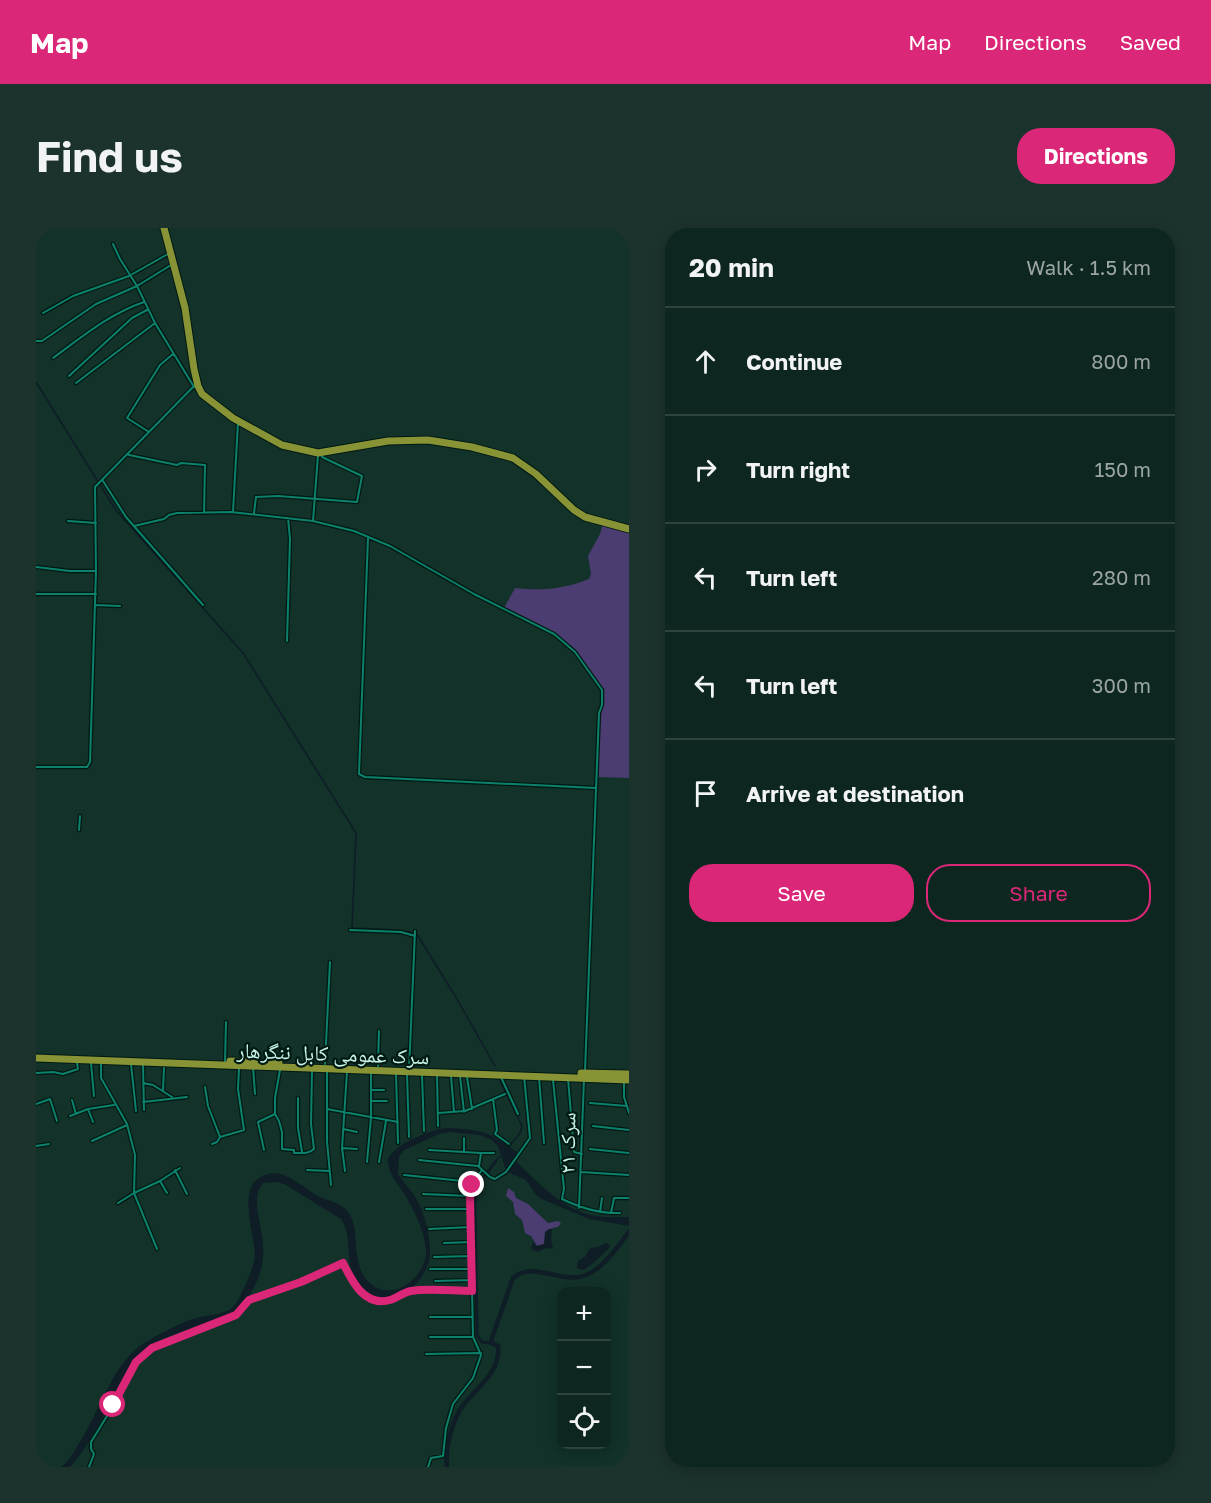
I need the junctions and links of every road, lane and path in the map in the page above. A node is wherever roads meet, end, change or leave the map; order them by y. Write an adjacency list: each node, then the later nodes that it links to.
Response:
1 (164, 228): 3 (highway)
2 (113, 244): 5 (street)
3 (171, 253): 4 (highway); 5 (street)
4 (174, 264): 6 (street); 16 (highway)
5 (129, 276): 6 (street); 9 (street)
6 (137, 286): 7 (street); 11 (street)
7 (144, 302): 8 (street); 13 (street)
8 (148, 310): 10 (street); 14 (street)
9 (44, 313)
10 (154, 323): 12 (street); 15 (street)
11 (36, 341)
12 (174, 354): 16 (street); 18 (street)
13 (53, 358)
14 (69, 376)
15 (76, 383)
16 (195, 384): 17 (highway); 18 (street)
17 (238, 420): 19 (highway); 23 (street)
18 (149, 432): 20 (street)
19 (319, 453): 22 (street); 22 (street); 31 (highway)
20 (128, 455): 21 (street); 24 (street)
21 (103, 482): 29 (street); 30 (street)
22 (314, 497): 25 (street); 28 (street)
23 (233, 512): 24 (street, سرک ۲۱); 25 (street, سرک ۲۱)
24 (204, 513): 30 (street, سرک ۲۱)
25 (254, 514): 26 (street, سرک ۲۱)
26 (288, 517): 28 (street, سرک ۲۱); 40 (street)
27 (68, 521): 29 (street)
28 (314, 521): 32 (street, سرک ۲۱)
29 (96, 523): 34 (street)
30 (134, 526): 38 (street)
31 (629, 529)
32 (368, 538): 42 (street, سرک ۲۱); 42 (street)
33 (36, 567): 34 (street)
34 (96, 571): 36 (street)
35 (36, 594): 36 (street)
36 (96, 594): 37 (street)
37 (95, 605): 39 (street); 41 (street)
38 (203, 605)
39 (120, 606)
40 (287, 641)
41 (36, 767)
42 (596, 788): 79 (street, سرک ۲۱)
43 (80, 816): 44 (street)
44 (79, 830)
45 (350, 930): 47 (street)
46 (415, 931): 47 (street)
47 (415, 936): 67 (street)
48 (330, 962): 59 (street)
49 (226, 1022): 57 (street)
50 (379, 1031): 60 (street)
51 (36, 1056): 52 (highway, سرک عمومی کابل ننگرهار); 57 (highway, سرک عمومی کابل ننگرهار)
52 (77, 1060): 53 (highway, سرک عمومی کابل ننگرهار); 71 (street)
53 (90, 1060): 54 (highway, سرک عمومی کابل ننگرهار); 88 (street)
54 (101, 1060): 55 (highway, سرک عمومی کابل ننگرهار); 99 (street)
55 (131, 1062): 56 (highway, سرک عمومی کابل ننگرهار); 105 (street)
56 (143, 1062): 57 (highway, سرک عمومی کابل ننگرهار); 81 (street)
57 (225, 1063): 58 (highway, سرک عمومی کابل ننگرهار); 59 (highway, سرک عمومی کابل ننگرهار)
58 (239, 1066): 61 (highway, سرک عمومی کابل ننگرهار); 126 (street)
59 (326, 1066): 60 (highway, سرک عمومی کابل ننگرهار); 64 (highway, سرک عمومی کابل ننگرهار); 65 (highway, سرک عمومی کابل ننگرهار); 101 (street)
60 (378, 1066): 67 (highway, سرک عمومی کابل ننگرهار)
61 (253, 1067): 63 (highway, سرک عمومی کابل ننگرهار); 86 (street)
62 (164, 1068): 84 (street)
63 (280, 1068): 64 (highway, سرک عمومی کابل ننگرهار); 111 (street)
64 (312, 1068): 142 (street)
65 (347, 1069): 66 (highway, سرک عمومی کابل ننگرهار); 107 (street)
66 (371, 1070): 68 (highway, سرک عمومی کابل ننگرهار); 85 (street)
67 (408, 1070): 68 (highway, سرک عمومی کابل ننگرهار); 69 (highway, سرک عمومی کابل ننگرهار); 79 (highway, سرک عمومی کابل ننگرهار); 127 (street)
68 (396, 1071): 118 (street)
69 (422, 1072): 70 (highway, سرک عمومی کابل ننگرهار); 124 (street)
70 (438, 1072): 72 (highway, سرک عمومی کابل ننگرهار); 108 (street)
71 (36, 1073)
72 (451, 1073): 73 (highway, سرک عمومی کابل ننگرهار); 109 (street)
73 (464, 1074): 74 (highway, سرک عمومی کابل ننگرهار); 102 (street); 106 (street)
74 (500, 1075): 75 (highway, سرک عمومی کابل ننگرهار); 112 (street)
75 (524, 1076): 76 (highway, سرک عمومی کابل ننگرهار); 156 (street)
76 (539, 1076): 77 (highway, سرک عمومی کابل ننگرهار); 131 (street)
77 (552, 1076): 78 (highway, سرک عمومی کابل ننگرهار); 171 (street)
78 (568, 1077): 79 (highway, سرک عمومی کابل ننگرهار); 146 (street)
79 (585, 1077): 80 (highway, سرک عمومی کابل ننگرهار); 146 (street, سرک ۲۱)
80 (627, 1078): 103 (street)
81 (143, 1083): 84 (street); 96 (street)
82 (205, 1087): 126 (street)
83 (384, 1089): 85 (street)
84 (164, 1090): 90 (street)
85 (371, 1090): 94 (street)
86 (255, 1094)
87 (505, 1094): 92 (street)
88 (94, 1096)
89 (187, 1097): 90 (street)
90 (173, 1098): 96 (street)
91 (298, 1098): 142 (street)
92 (493, 1099): 102 (street); 134 (street)
93 (72, 1100): 110 (street)
94 (371, 1101): 95 (street); 114 (street)
95 (387, 1101)
96 (143, 1102): 104 (street)
97 (590, 1102): 103 (street)
98 (36, 1104): 115 (street)
99 (115, 1104): 100 (street); 119 (street)
100 (87, 1109): 110 (street); 117 (street)
101 (327, 1109): 107 (street); 154 (street)
102 (472, 1109): 106 (street)
103 (628, 1109)
104 (144, 1110)
105 (136, 1111)
106 (464, 1112): 109 (street)
107 (345, 1113): 114 (street); 122 (street)
108 (438, 1113): 109 (street); 120 (street)
109 (454, 1113)
110 (76, 1114): 113 (street)
111 (275, 1114): 139 (street); 142 (street)
112 (519, 1114)
113 (70, 1116)
114 (371, 1118): 116 (street); 148 (street)
115 (57, 1121)
116 (386, 1121): 118 (street); 149 (street)
117 (93, 1122)
118 (398, 1122): 130 (street)
119 (127, 1125): 129 (street); 163 (street)
120 (438, 1126)
121 (593, 1126): 123 (street)
122 (343, 1129): 125 (street); 136 (street)
123 (629, 1130)
124 (424, 1131)
125 (357, 1132)
126 (220, 1137): 133 (street)
127 (409, 1137)
128 (465, 1138): 141 (street)
129 (92, 1142)
130 (398, 1143)
131 (544, 1143)
132 (49, 1144): 135 (street)
133 (212, 1144)
134 (509, 1144)
135 (36, 1146)
136 (342, 1148): 137 (street); 155 (street)
137 (357, 1149)
138 (590, 1149): 145 (street)
139 (264, 1150)
140 (429, 1150): 141 (street)
141 (464, 1152): 143 (street)
142 (302, 1153)
143 (481, 1153): 144 (street); 150 (street)
144 (494, 1153)
145 (629, 1153)
146 (582, 1154): 157 (street, سرک ۲۱)
147 (419, 1160): 150 (street)
148 (367, 1162)
149 (379, 1162)
150 (479, 1166): 156 (street)
151 (180, 1168): 152 (street)
152 (176, 1170): 160 (street); 165 (street)
153 (307, 1170): 154 (street)
154 (329, 1171): 162 (street)
155 (345, 1171)
156 (485, 1172): 161 (street)
157 (581, 1172): 159 (street); 171 (street, سرک ۲۱)
158 (404, 1175): 161 (street)
159 (629, 1175)
160 (160, 1180): 163 (street); 164 (street)
161 (473, 1182): 167 (street)
162 (331, 1185)
163 (134, 1192): 170 (street); 181 (street)
164 (167, 1193)
165 (187, 1194)
166 (423, 1194): 167 (street)
167 (470, 1196): 173 (street)
168 (602, 1198): 174 (street)
169 (629, 1198): 176 (street)
170 (118, 1203)
171 (579, 1208): 174 (street)
172 (426, 1209): 173 (street)
173 (471, 1209): 177 (street)
174 (600, 1212): 176 (street)
175 (620, 1213): 176 (street)
176 (610, 1214)
177 (472, 1227): 178 (street); 180 (street)
178 (429, 1229)
179 (444, 1242): 180 (street)
180 (472, 1242): 182 (street)
181 (157, 1249)
182 (472, 1256): 183 (street); 185 (street)
183 (434, 1257)
184 (430, 1269): 185 (street)
185 (472, 1269): 186 (street)
186 (472, 1280): 187 (street); 188 (street)
187 (435, 1281)
188 (472, 1291): 190 (street); 195 (street)
189 (430, 1317): 190 (street)
190 (473, 1317): 192 (street)
191 (430, 1337): 192 (street)
192 (473, 1337): 193 (street)
193 (481, 1353): 194 (street); 196 (street)
194 (426, 1354)
195 (89, 1467)
196 (428, 1467)

